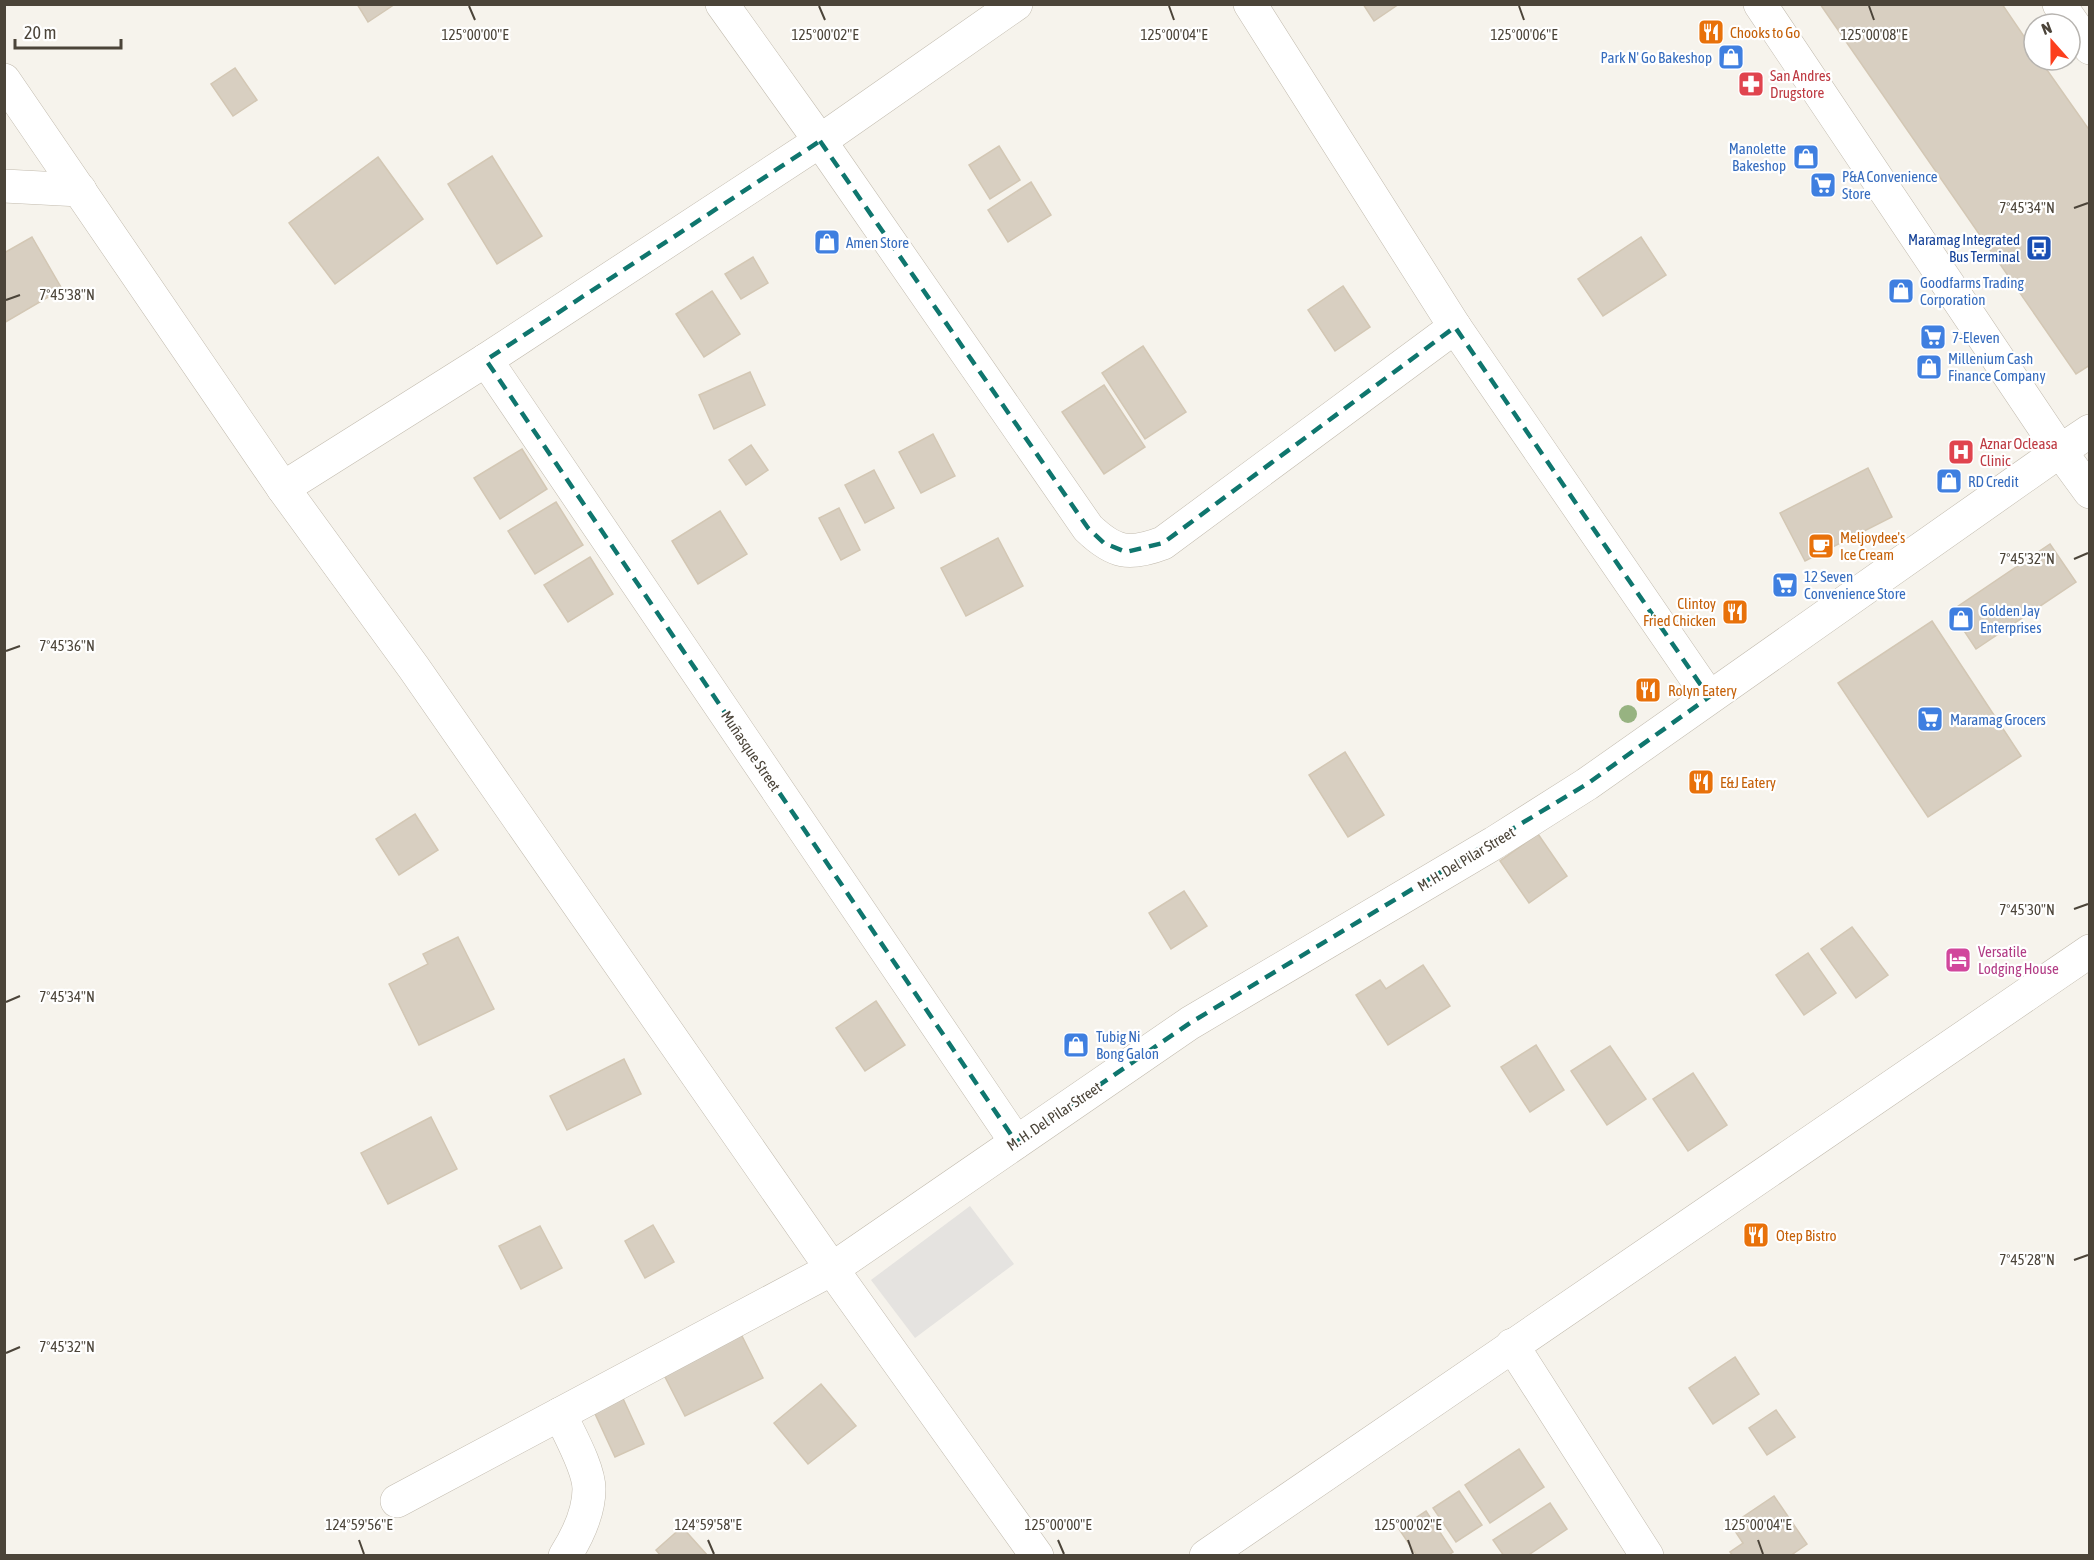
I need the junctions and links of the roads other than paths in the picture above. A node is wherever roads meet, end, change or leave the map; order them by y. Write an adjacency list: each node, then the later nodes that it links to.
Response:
1 (722, 4): 8 (street)
2 (1016, 4): 8 (street)
3 (1250, 4): 11 (street)
4 (1760, 4): 14 (street)
5 (2060, 4): 6 (street)
6 (2090, 48)
7 (4, 80): 10 (street)
8 (820, 141): 11 (street); 12 (street)
9 (4, 186): 10 (street)
10 (80, 190): 15 (street)
11 (1455, 327): 17 (street)
12 (486, 360): 15 (street); 19 (street, Muñasque Street)
13 (2090, 431): 14 (street, M. H. Del Pilar Street)
14 (2060, 451): 16 (street); 17 (street, M. H. Del Pilar Street)
15 (283, 488): 20 (street)
16 (2090, 492)
17 (1709, 697): 19 (street, M. H. Del Pilar Street)
18 (2090, 951): 21 (street)
19 (1016, 1142): 20 (street, M. H. Del Pilar Street)
20 (832, 1269): 22 (street, M. H. Del Pilar Street); 25 (street)
21 (1512, 1346): 26 (street); 27 (street)
22 (560, 1414): 23 (street, M. H. Del Pilar Street); 24 (street)
23 (397, 1501)
24 (566, 1556)
25 (1037, 1556)
26 (1206, 1556)
27 (1647, 1556)

